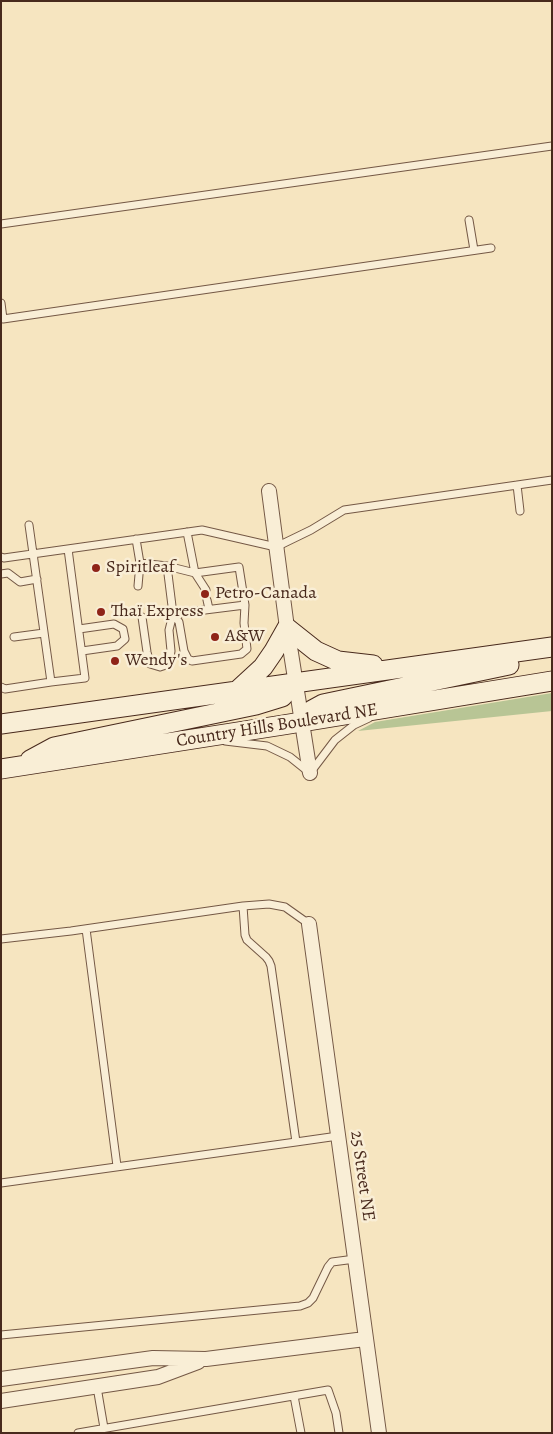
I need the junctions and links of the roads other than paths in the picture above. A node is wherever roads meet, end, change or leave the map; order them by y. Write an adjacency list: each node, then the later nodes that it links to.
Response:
1 (552, 146): 3 (lane)
2 (469, 220): 5 (lane)
3 (1, 224)
4 (491, 248): 5 (lane)
5 (474, 250): 6 (lane)
6 (1, 302)
7 (552, 480): 8 (lane)
8 (517, 485): 10 (lane); 14 (lane)
9 (269, 491): 14 (street)
10 (520, 511)
11 (29, 525): 16 (lane)
12 (187, 532): 13 (lane); 14 (lane); 20 (lane)
13 (136, 539): 15 (lane); 18 (lane)
14 (276, 547): 30 (street)
15 (68, 548): 16 (lane); 31 (lane)
16 (34, 553): 17 (lane); 22 (lane)
17 (2, 557)
18 (140, 563): 19 (lane); 23 (lane)
19 (167, 566): 20 (lane); 28 (lane)
20 (195, 573): 24 (lane); 26 (lane)
21 (1, 574): 22 (lane)
22 (37, 579): 32 (lane)
23 (138, 586)
24 (206, 590)
25 (207, 600): 27 (lane)
26 (245, 605): 27 (lane); 28 (lane)
27 (209, 609): 28 (lane)
28 (174, 614): 29 (lane)
29 (142, 617)
30 (287, 628): 37 (main road); 40 (street); 42 (main road)
31 (79, 629): 35 (lane); 35 (lane)
32 (44, 633): 33 (lane); 39 (lane)
33 (14, 637)
34 (552, 647): 37 (main road)
35 (82, 651): 39 (lane)
36 (552, 652): 45 (main road)
37 (396, 669): 40 (main road)
38 (552, 680): 43 (main road, Country Hills Boulevard NE)
39 (51, 682): 41 (lane)
40 (296, 682): 42 (main road); 45 (street); 49 (main road)
41 (1, 686)
42 (238, 690): 44 (main road)
43 (398, 706): 45 (main road, Country Hills Boulevard NE); 50 (lane)
44 (36, 719): 46 (main road); 47 (main road)
45 (302, 722): 48 (main road, Country Hills Boulevard NE); 50 (street)
46 (1, 724)
47 (1, 735)
48 (194, 739): 49 (main road, Country Hills Boulevard NE); 50 (lane)
49 (10, 767)
50 (310, 774)
51 (243, 906): 52 (lane); 53 (lane); 56 (lane)
52 (309, 924): 55 (street, 25 Street NE)
53 (86, 929): 54 (lane); 57 (lane)
54 (1, 939)
55 (338, 1136): 56 (lane); 59 (street, 25 Street NE)
56 (296, 1142): 57 (lane)
57 (117, 1166): 58 (lane)
58 (1, 1183)
59 (354, 1259): 60 (lane); 61 (street, 25 Street NE)
60 (1, 1335)
61 (365, 1339): 62 (street); 71 (street, 25 Street NE)
62 (206, 1359): 63 (street); 64 (street)
63 (1, 1379)
64 (97, 1387): 66 (street); 67 (lane)
65 (294, 1396): 67 (lane); 69 (lane); 70 (lane)
66 (1, 1401)
67 (104, 1428): 68 (lane)
68 (78, 1433)
69 (301, 1433)
70 (339, 1433)
71 (379, 1433)

